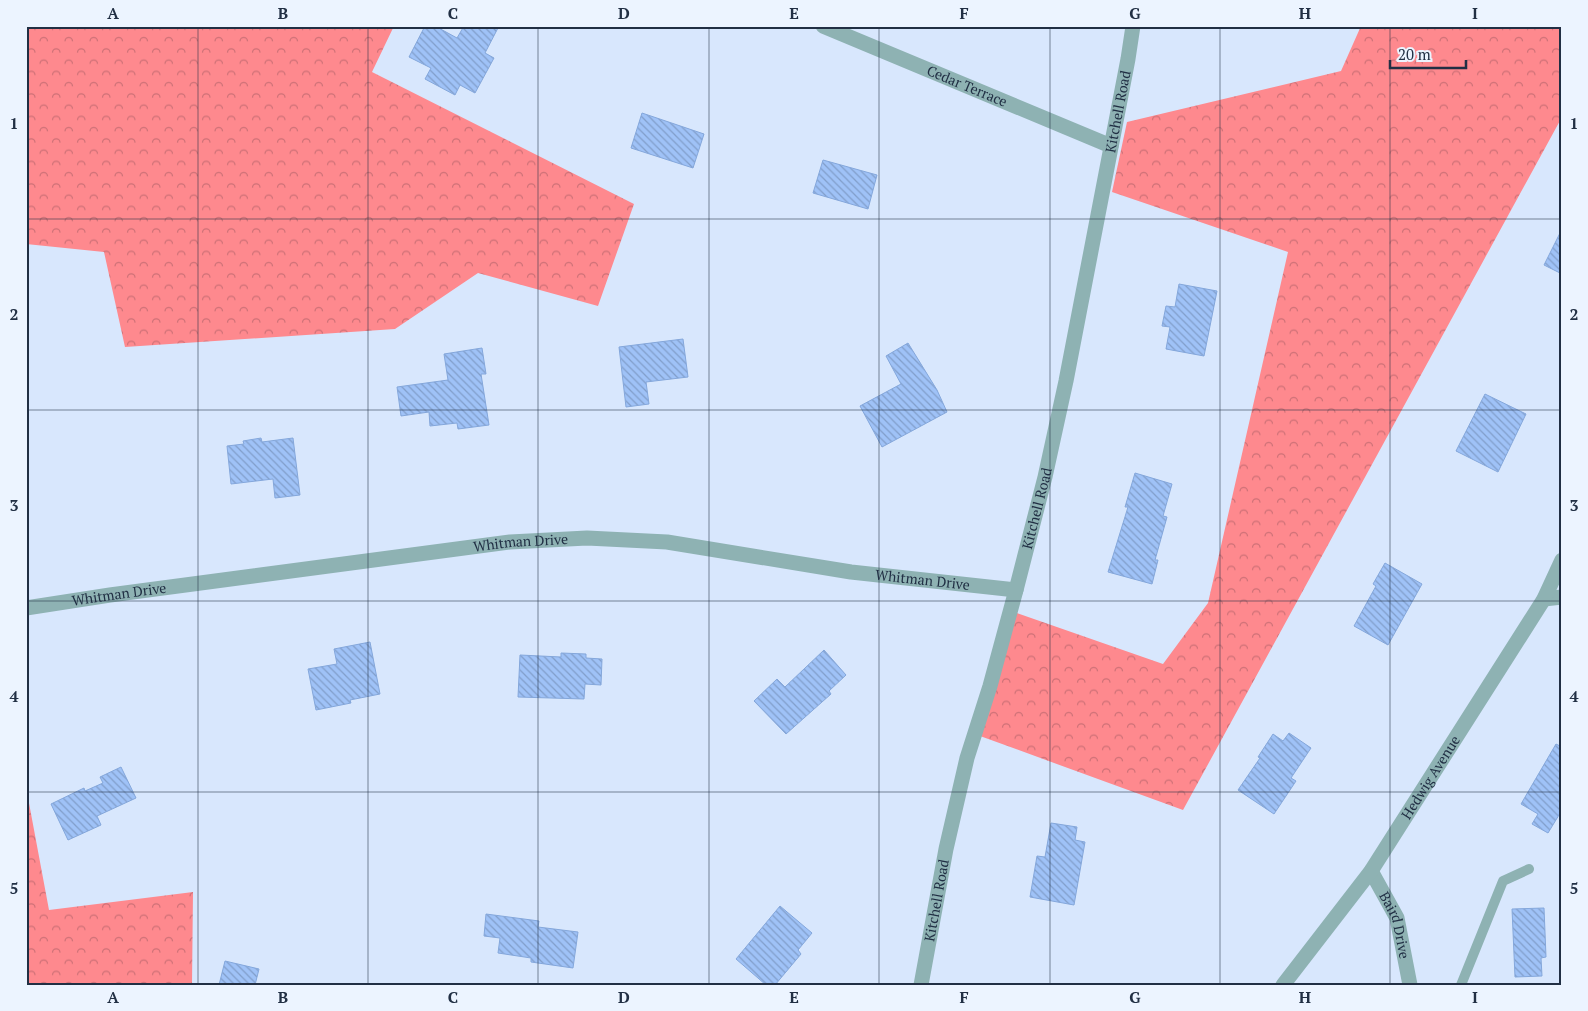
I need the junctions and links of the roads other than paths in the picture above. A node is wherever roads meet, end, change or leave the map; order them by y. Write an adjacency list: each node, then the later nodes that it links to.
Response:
1 (823, 26): 3 (street, Cedar Terrace)
2 (1132, 26): 3 (street, Kitchell Road)
3 (1111, 146): 5 (street, Kitchell Road)
4 (1562, 560): 7 (street, Hedwig Avenue)
5 (1016, 590): 8 (street, Whitman Drive); 11 (street, Kitchell Road)
6 (1562, 597): 7 (street)
7 (1544, 599): 10 (street, Hedwig Avenue)
8 (26, 608)
9 (1529, 869): 14 (lane)
10 (1371, 871): 12 (street, Hedwig Avenue); 13 (street, Baird Drive)
11 (921, 985)
12 (1283, 985)
13 (1410, 985)
14 (1461, 985)

